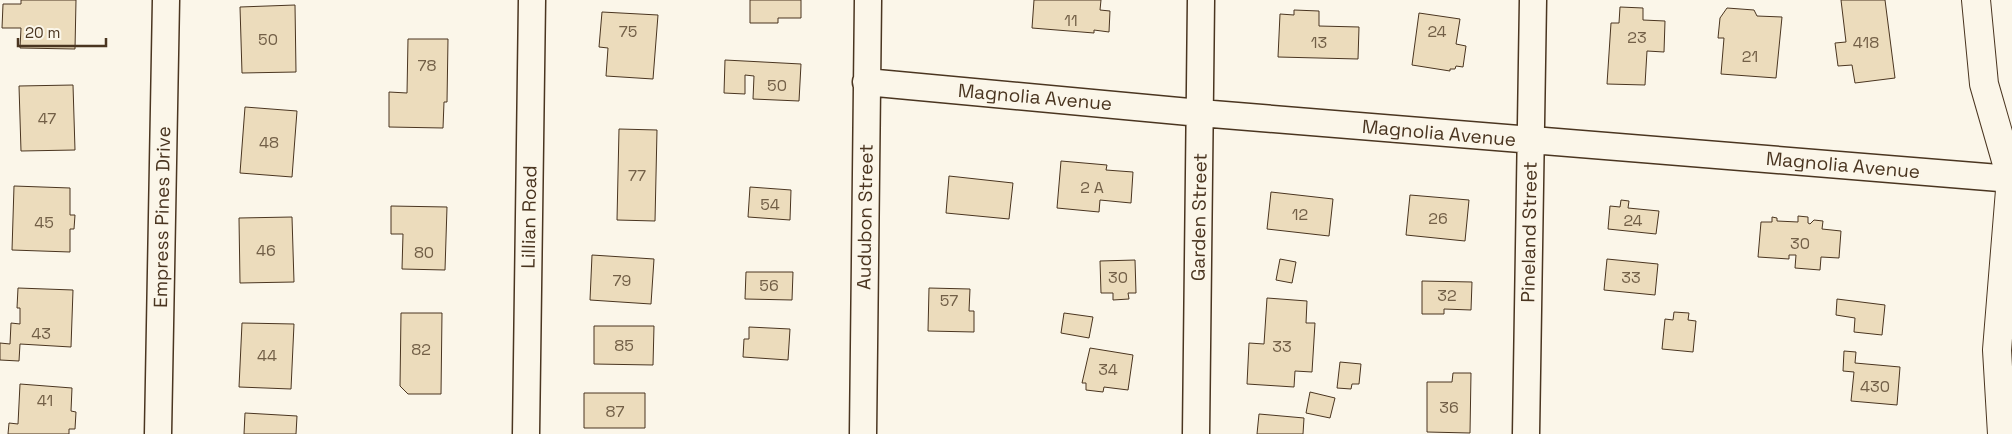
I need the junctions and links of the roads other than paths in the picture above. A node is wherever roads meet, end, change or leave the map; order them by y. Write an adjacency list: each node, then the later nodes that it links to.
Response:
1 (166, 0): 11 (street, Empress Pines Drive)
2 (532, 0): 12 (street, Lillian Road)
3 (868, 0): 7 (street, Audubon Street)
4 (1201, 0): 8 (street, Garden Street)
5 (1533, 0): 9 (street, Pineland Street)
6 (1976, 0): 10 (street)
7 (866, 82): 8 (street, Magnolia Avenue); 13 (street, Audubon Street)
8 (1200, 113): 9 (street, Magnolia Avenue); 14 (street, Garden Street)
9 (1531, 140): 10 (street, Magnolia Avenue); 15 (street, Pineland Street)
10 (2012, 178): 16 (street)
11 (158, 434)
12 (526, 434)
13 (863, 434)
14 (1196, 434)
15 (1526, 434)
16 (2002, 434)

